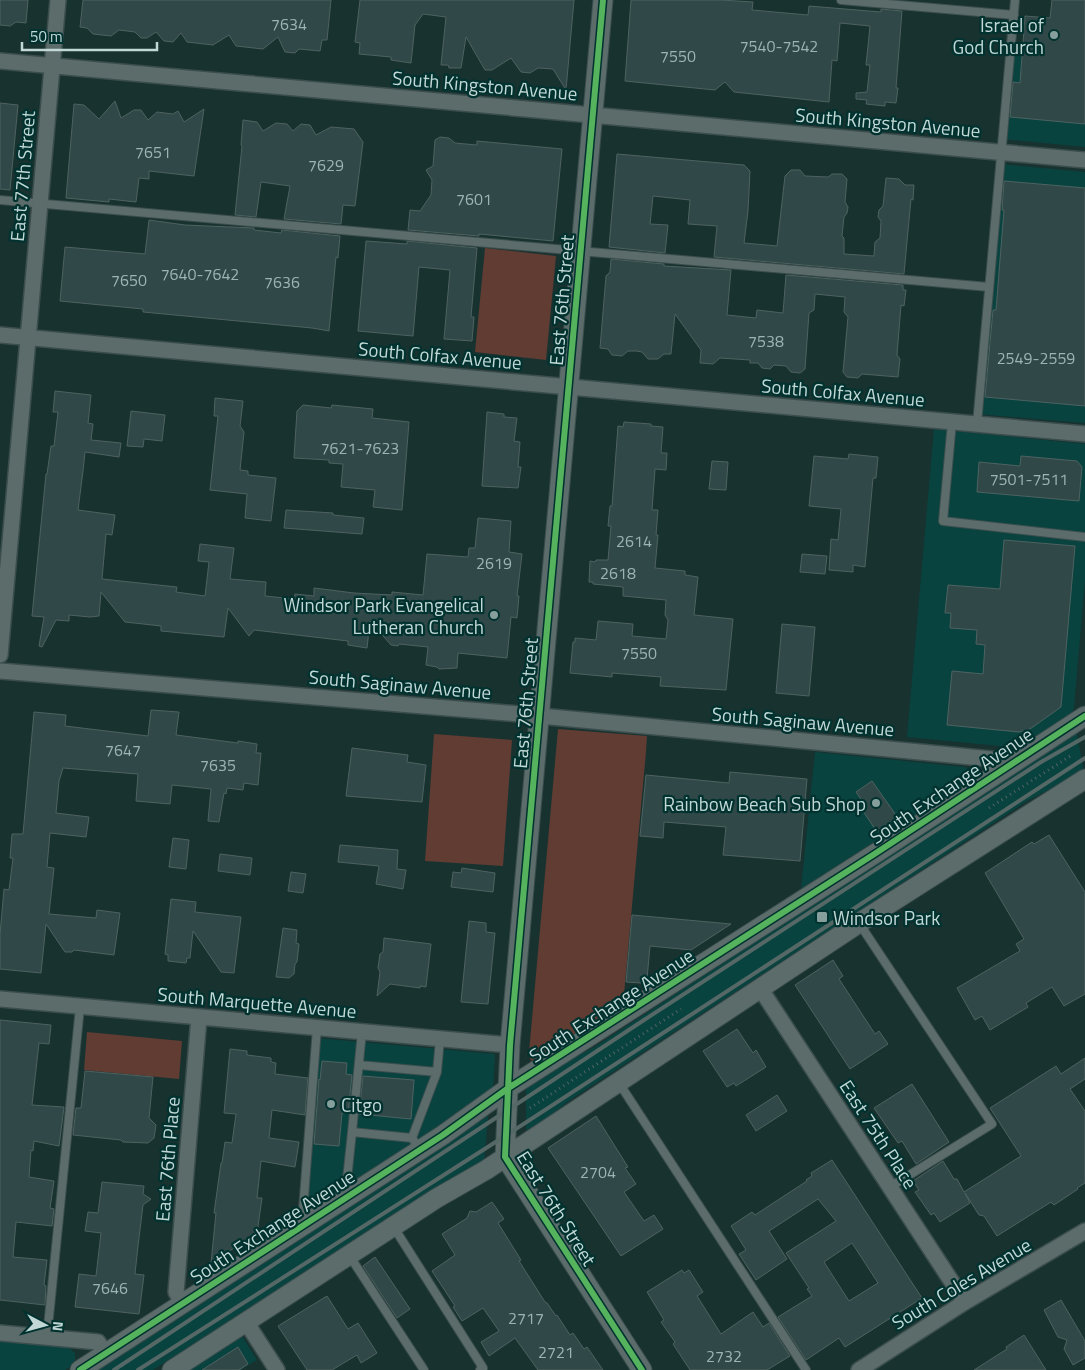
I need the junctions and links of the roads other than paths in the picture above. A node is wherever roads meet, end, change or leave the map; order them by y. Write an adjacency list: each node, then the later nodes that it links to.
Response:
1 (58, 0): 7 (street, East 77th Street)
2 (603, 0): 8 (street, East 76th Street)
3 (841, 0): 5 (lane)
4 (1015, 0): 5 (lane)
5 (1014, 15): 9 (lane)
6 (0, 60): 7 (street, South Kingston Avenue)
7 (52, 65): 8 (street, South Kingston Avenue); 12 (street, East 77th Street)
8 (593, 115): 9 (street, South Kingston Avenue); 13 (street, East 76th Street)
9 (1001, 152): 10 (street, South Kingston Avenue); 14 (lane)
10 (1085, 160)
11 (0, 200): 12 (lane)
12 (40, 203): 13 (lane); 16 (street, East 77th Street)
13 (581, 250): 14 (lane); 17 (street, East 76th Street)
14 (989, 287): 19 (lane)
15 (0, 335): 16 (street, South Colfax Avenue)
16 (28, 337): 17 (street, South Colfax Avenue); 22 (street, East 77th Street)
17 (569, 386): 18 (street, South Colfax Avenue); 25 (street, East 76th Street)
18 (952, 422): 19 (street, South Colfax Avenue); 21 (lane)
19 (977, 424): 20 (street, South Colfax Avenue)
20 (1085, 434)
21 (1085, 537)
22 (0, 655)
23 (0, 671): 25 (street, South Saginaw Avenue)
24 (1085, 716): 26 (street, South Exchange Avenue)
25 (540, 717): 26 (street, South Saginaw Avenue); 36 (street, East 76th Street)
26 (999, 771): 40 (street, South Exchange Avenue)
27 (1085, 780): 28 (street)
28 (859, 924): 29 (street); 44 (lane)
29 (760, 988): 39 (street); 44 (street, East 75th Place)
30 (0, 999): 31 (street, South Marquette Avenue)
31 (80, 1007): 32 (street, South Marquette Avenue); 54 (lane)
32 (199, 1017): 33 (street, South Marquette Avenue); 51 (street, East 76th Place)
33 (317, 1028): 34 (street, South Marquette Avenue); 46 (lane)
34 (362, 1032): 35 (street, South Marquette Avenue); 37 (lane)
35 (440, 1039): 36 (street, South Marquette Avenue); 38 (lane)
36 (510, 1045): 40 (street, East 76th Street)
37 (359, 1065): 38 (lane); 41 (lane)
38 (437, 1072): 42 (lane)
39 (618, 1081): 43 (street); 62 (lane)
40 (507, 1090): 42 (street, South Exchange Avenue); 43 (street, East 76th Street)
41 (352, 1132): 42 (lane); 45 (lane)
42 (415, 1144): 45 (street, South Exchange Avenue)
43 (505, 1157): 47 (street); 61 (street, East 76th Street)
44 (890, 1188): 50 (street, East 75th Place)
45 (354, 1190): 46 (street, South Exchange Avenue)
46 (302, 1224): 51 (street, South Exchange Avenue)
47 (393, 1226): 49 (street); 56 (lane)
48 (1085, 1231): 50 (street, South Coles Avenue)
49 (349, 1255): 52 (street); 60 (lane)
50 (965, 1302): 63 (street, South Coles Avenue)
51 (182, 1303): 55 (street, South Exchange Avenue)
52 (246, 1322): 58 (street); 59 (street)
53 (0, 1333): 54 (street)
54 (47, 1337): 55 (street)
55 (105, 1353): 57 (street, South Exchange Avenue)
56 (482, 1369)
57 (80, 1370)
58 (172, 1370)
59 (277, 1370)
60 (424, 1370)
61 (642, 1370)
62 (806, 1370)
63 (859, 1370)

